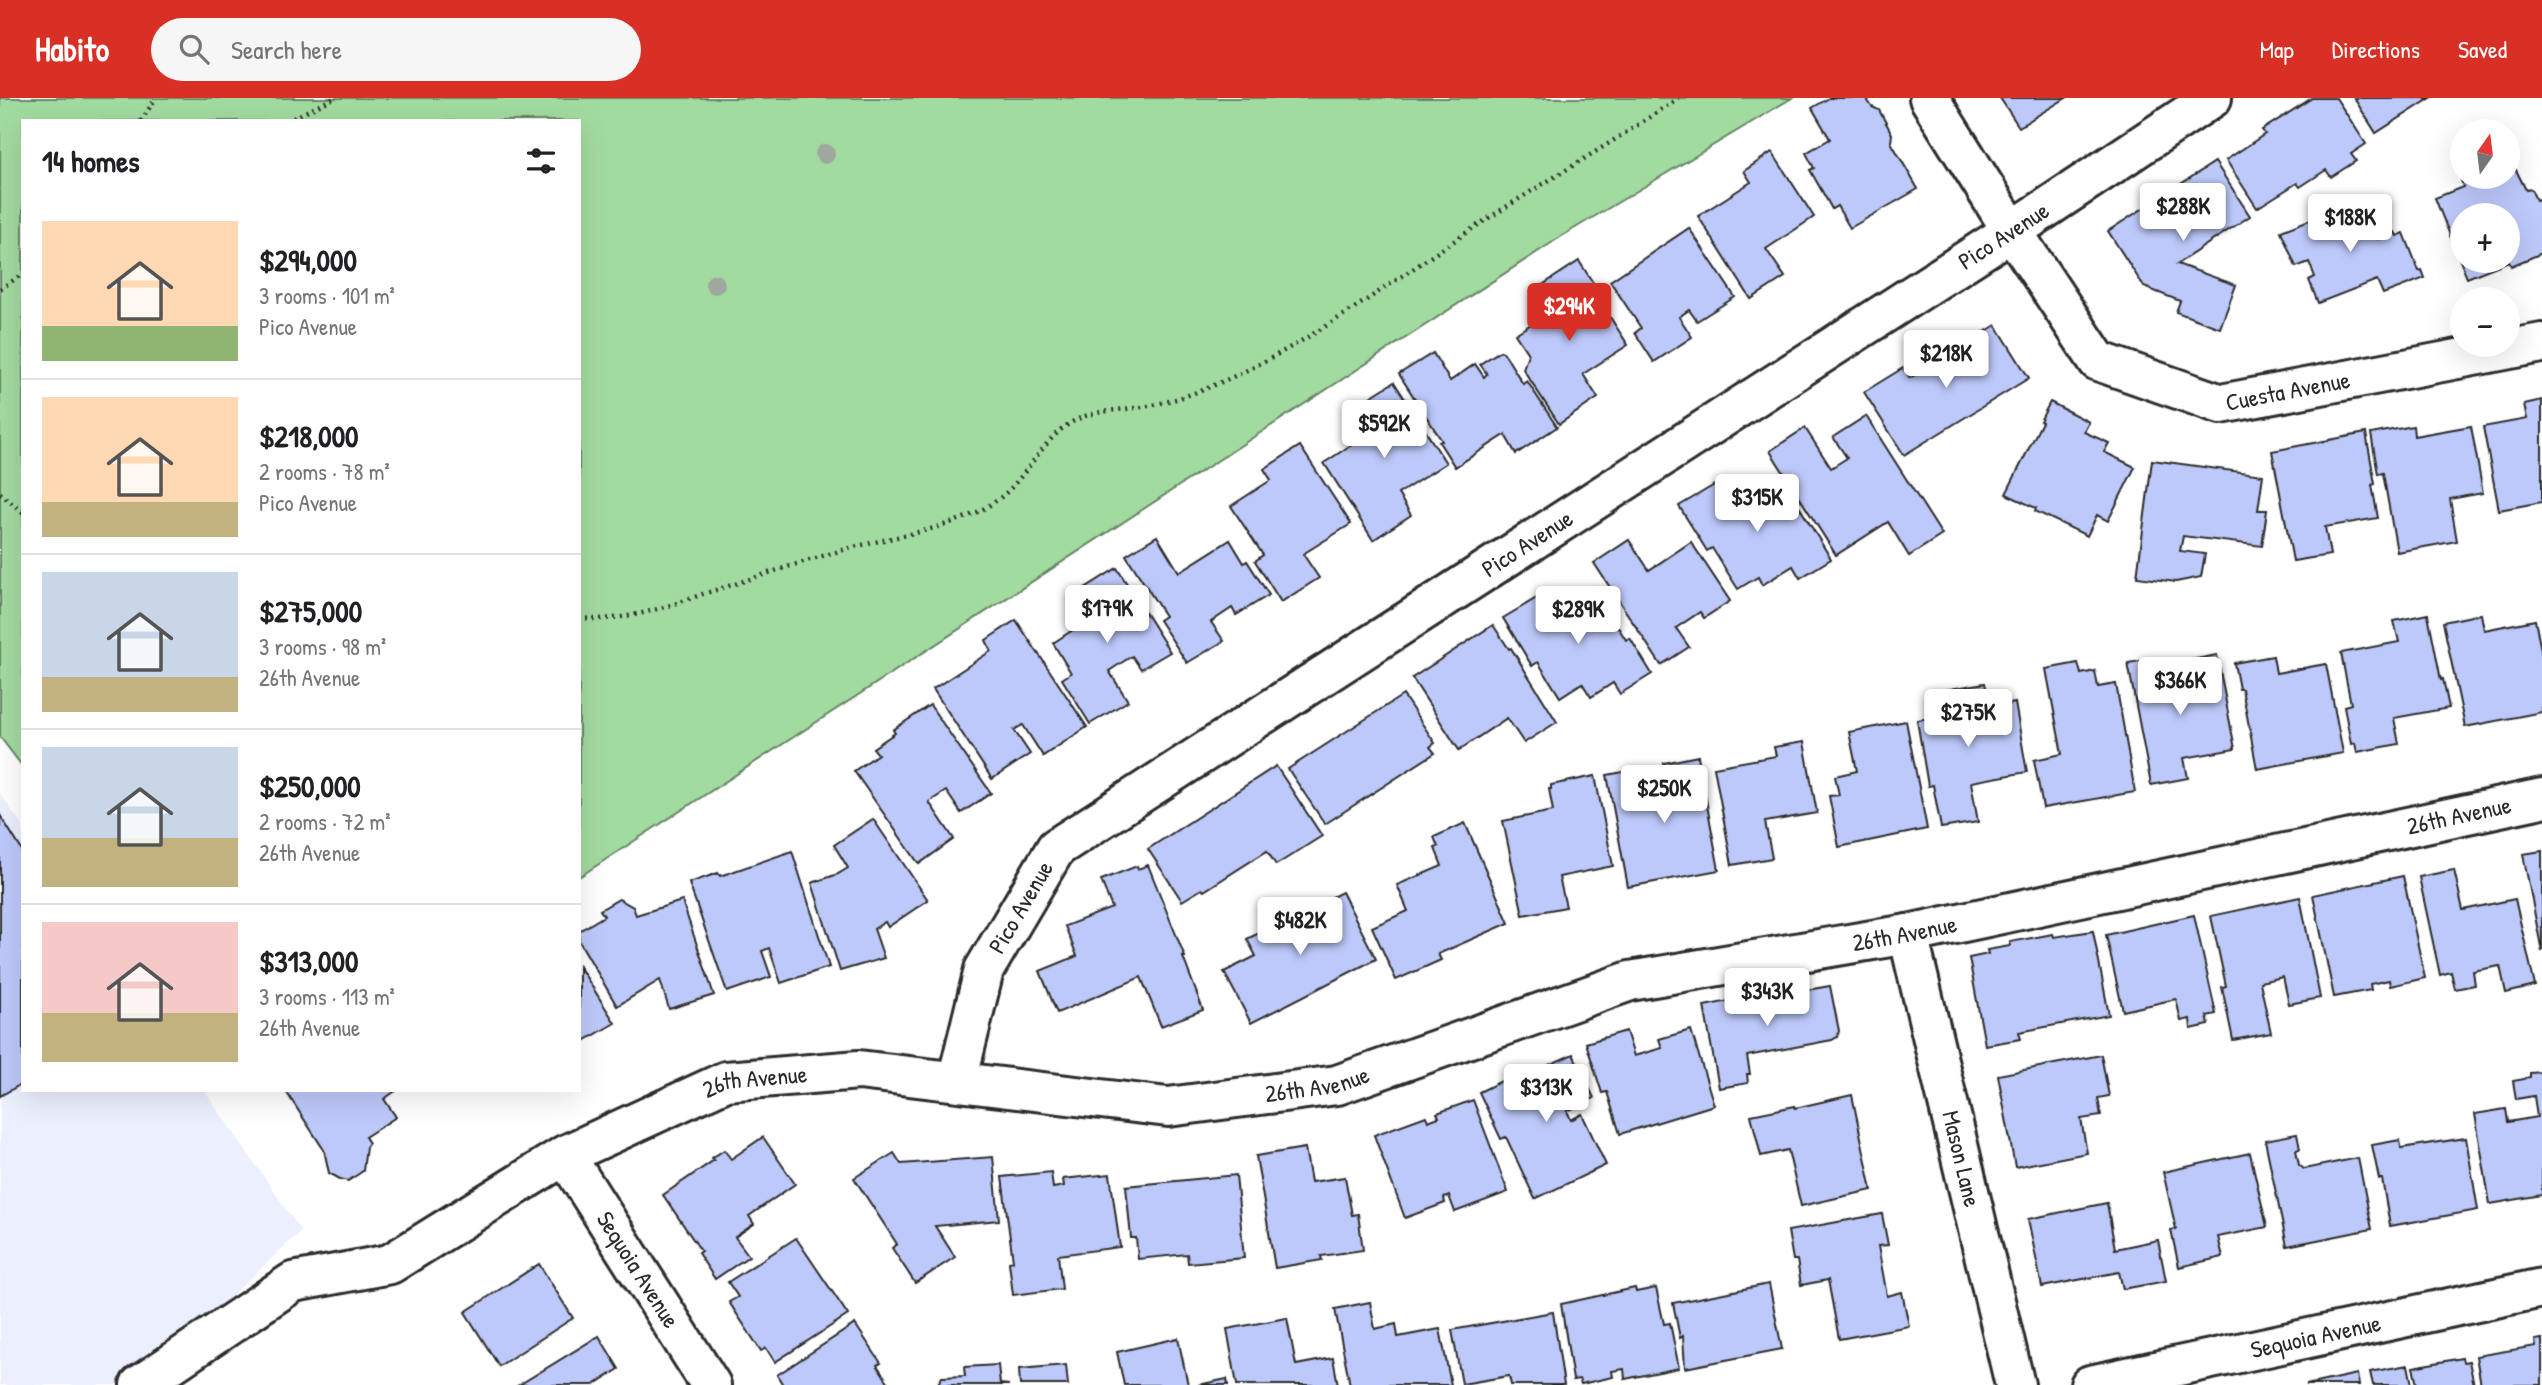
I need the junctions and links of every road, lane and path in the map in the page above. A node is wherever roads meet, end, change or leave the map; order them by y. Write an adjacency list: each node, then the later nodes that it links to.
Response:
1 (156, 98): 6 (path)
2 (334, 98): 7 (path)
3 (1678, 98): 14 (path)
4 (1928, 98): 8 (street, Cuesta Avenue)
5 (2212, 98): 8 (street, Pico Avenue)
6 (142, 119)
7 (291, 119)
8 (2012, 231): 11 (street, Cuesta Avenue); 17 (street, Pico Avenue)
9 (21, 275): 10 (path)
10 (0, 289)
11 (2542, 343)
12 (0, 493): 13 (path)
13 (21, 511)
14 (581, 618)
15 (2542, 798): 16 (street, 26th Avenue)
16 (1908, 934): 17 (street, 26th Avenue); 22 (street, Mason Lane)
17 (957, 1081): 18 (street, 26th Avenue)
18 (565, 1155): 20 (street, 26th Avenue); 21 (street, Sequoia Avenue)
19 (2542, 1288): 23 (street, Sequoia Avenue)
20 (139, 1385)
21 (711, 1385)
22 (2015, 1385)
23 (2090, 1385)

